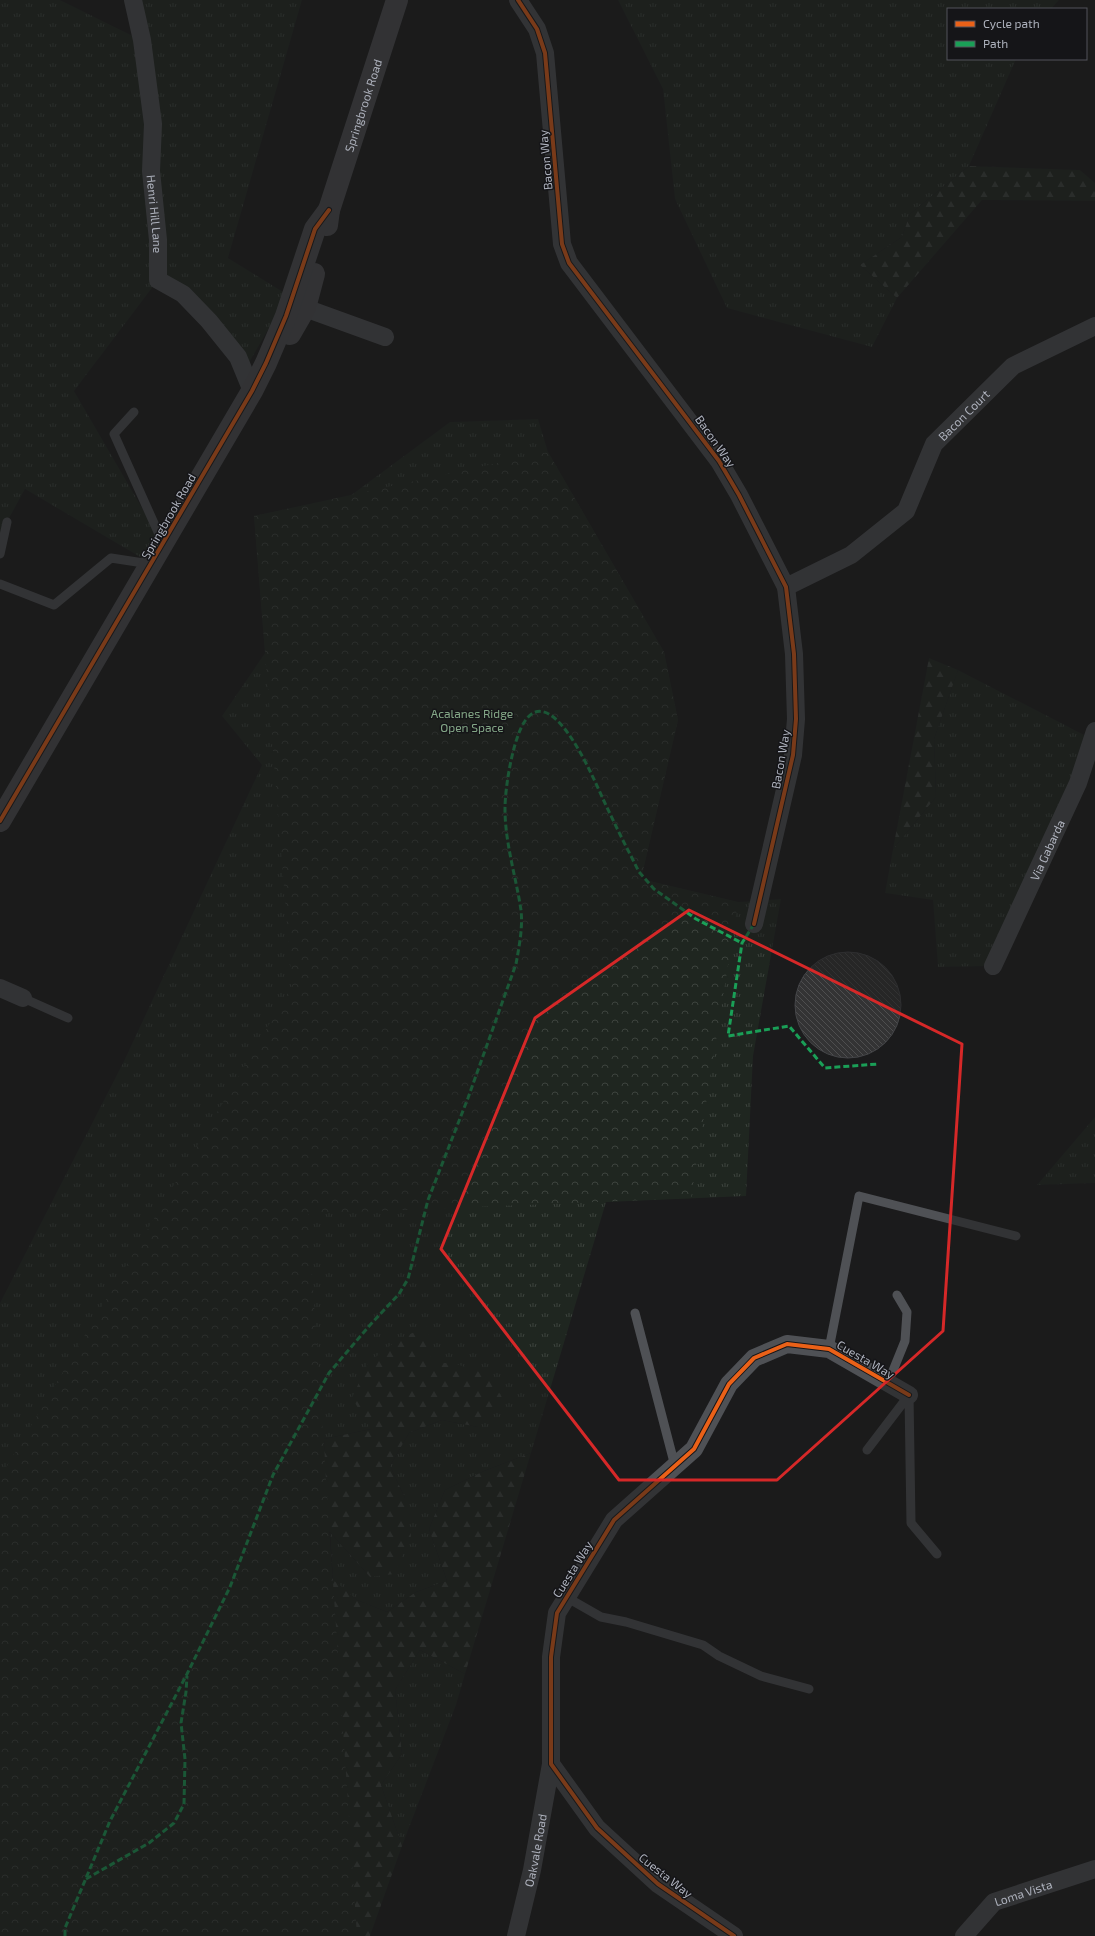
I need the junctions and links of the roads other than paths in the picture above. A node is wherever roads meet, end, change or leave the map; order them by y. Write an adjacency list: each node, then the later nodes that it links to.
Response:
1 (133, 0): 9 (street, Henri Hill Lane)
2 (397, 0): 4 (street, Springbrook Road)
3 (518, 0): 16 (street, Bacon Way)
4 (329, 210): 5 (street, Springbrook Road); 8 (street, Springbrook Road)
5 (305, 308): 7 (street); 8 (street, Springbrook Road)
6 (1095, 326): 16 (street, Bacon Court)
7 (385, 337)
8 (266, 363): 9 (street, Springbrook Road)
9 (252, 391): 12 (street, Springbrook Road)
10 (134, 412): 12 (lane)
11 (7, 522): 13 (lane)
12 (163, 544): 14 (street, Springbrook Road)
13 (0, 554)
14 (152, 564): 15 (lane); 18 (street, Springbrook Road)
15 (0, 584)
16 (786, 587): 19 (street, Bacon Way)
17 (1095, 731): 20 (street, Via Gabarda)
18 (0, 821)
19 (754, 924)
20 (993, 966)
21 (0, 988): 22 (street)
22 (23, 998): 23 (lane)
23 (68, 1018)
24 (1016, 1236): 27 (lane)
25 (897, 1295): 28 (lane)
26 (635, 1313): 31 (lane)
27 (829, 1349): 28 (street, Cuesta Way); 31 (street, Cuesta Way)
28 (888, 1383): 29 (street, Cuesta Way)
29 (909, 1395): 30 (lane); 32 (lane)
30 (867, 1450)
31 (675, 1466): 33 (street, Cuesta Way)
32 (937, 1554)
33 (566, 1597): 34 (lane); 35 (street, Cuesta Way)
34 (809, 1689)
35 (551, 1764): 37 (street, Oakvale Road); 38 (street, Cuesta Way)
36 (1095, 1869): 39 (street, Loma Vista)
37 (516, 1936)
38 (734, 1936)
39 (964, 1936)

